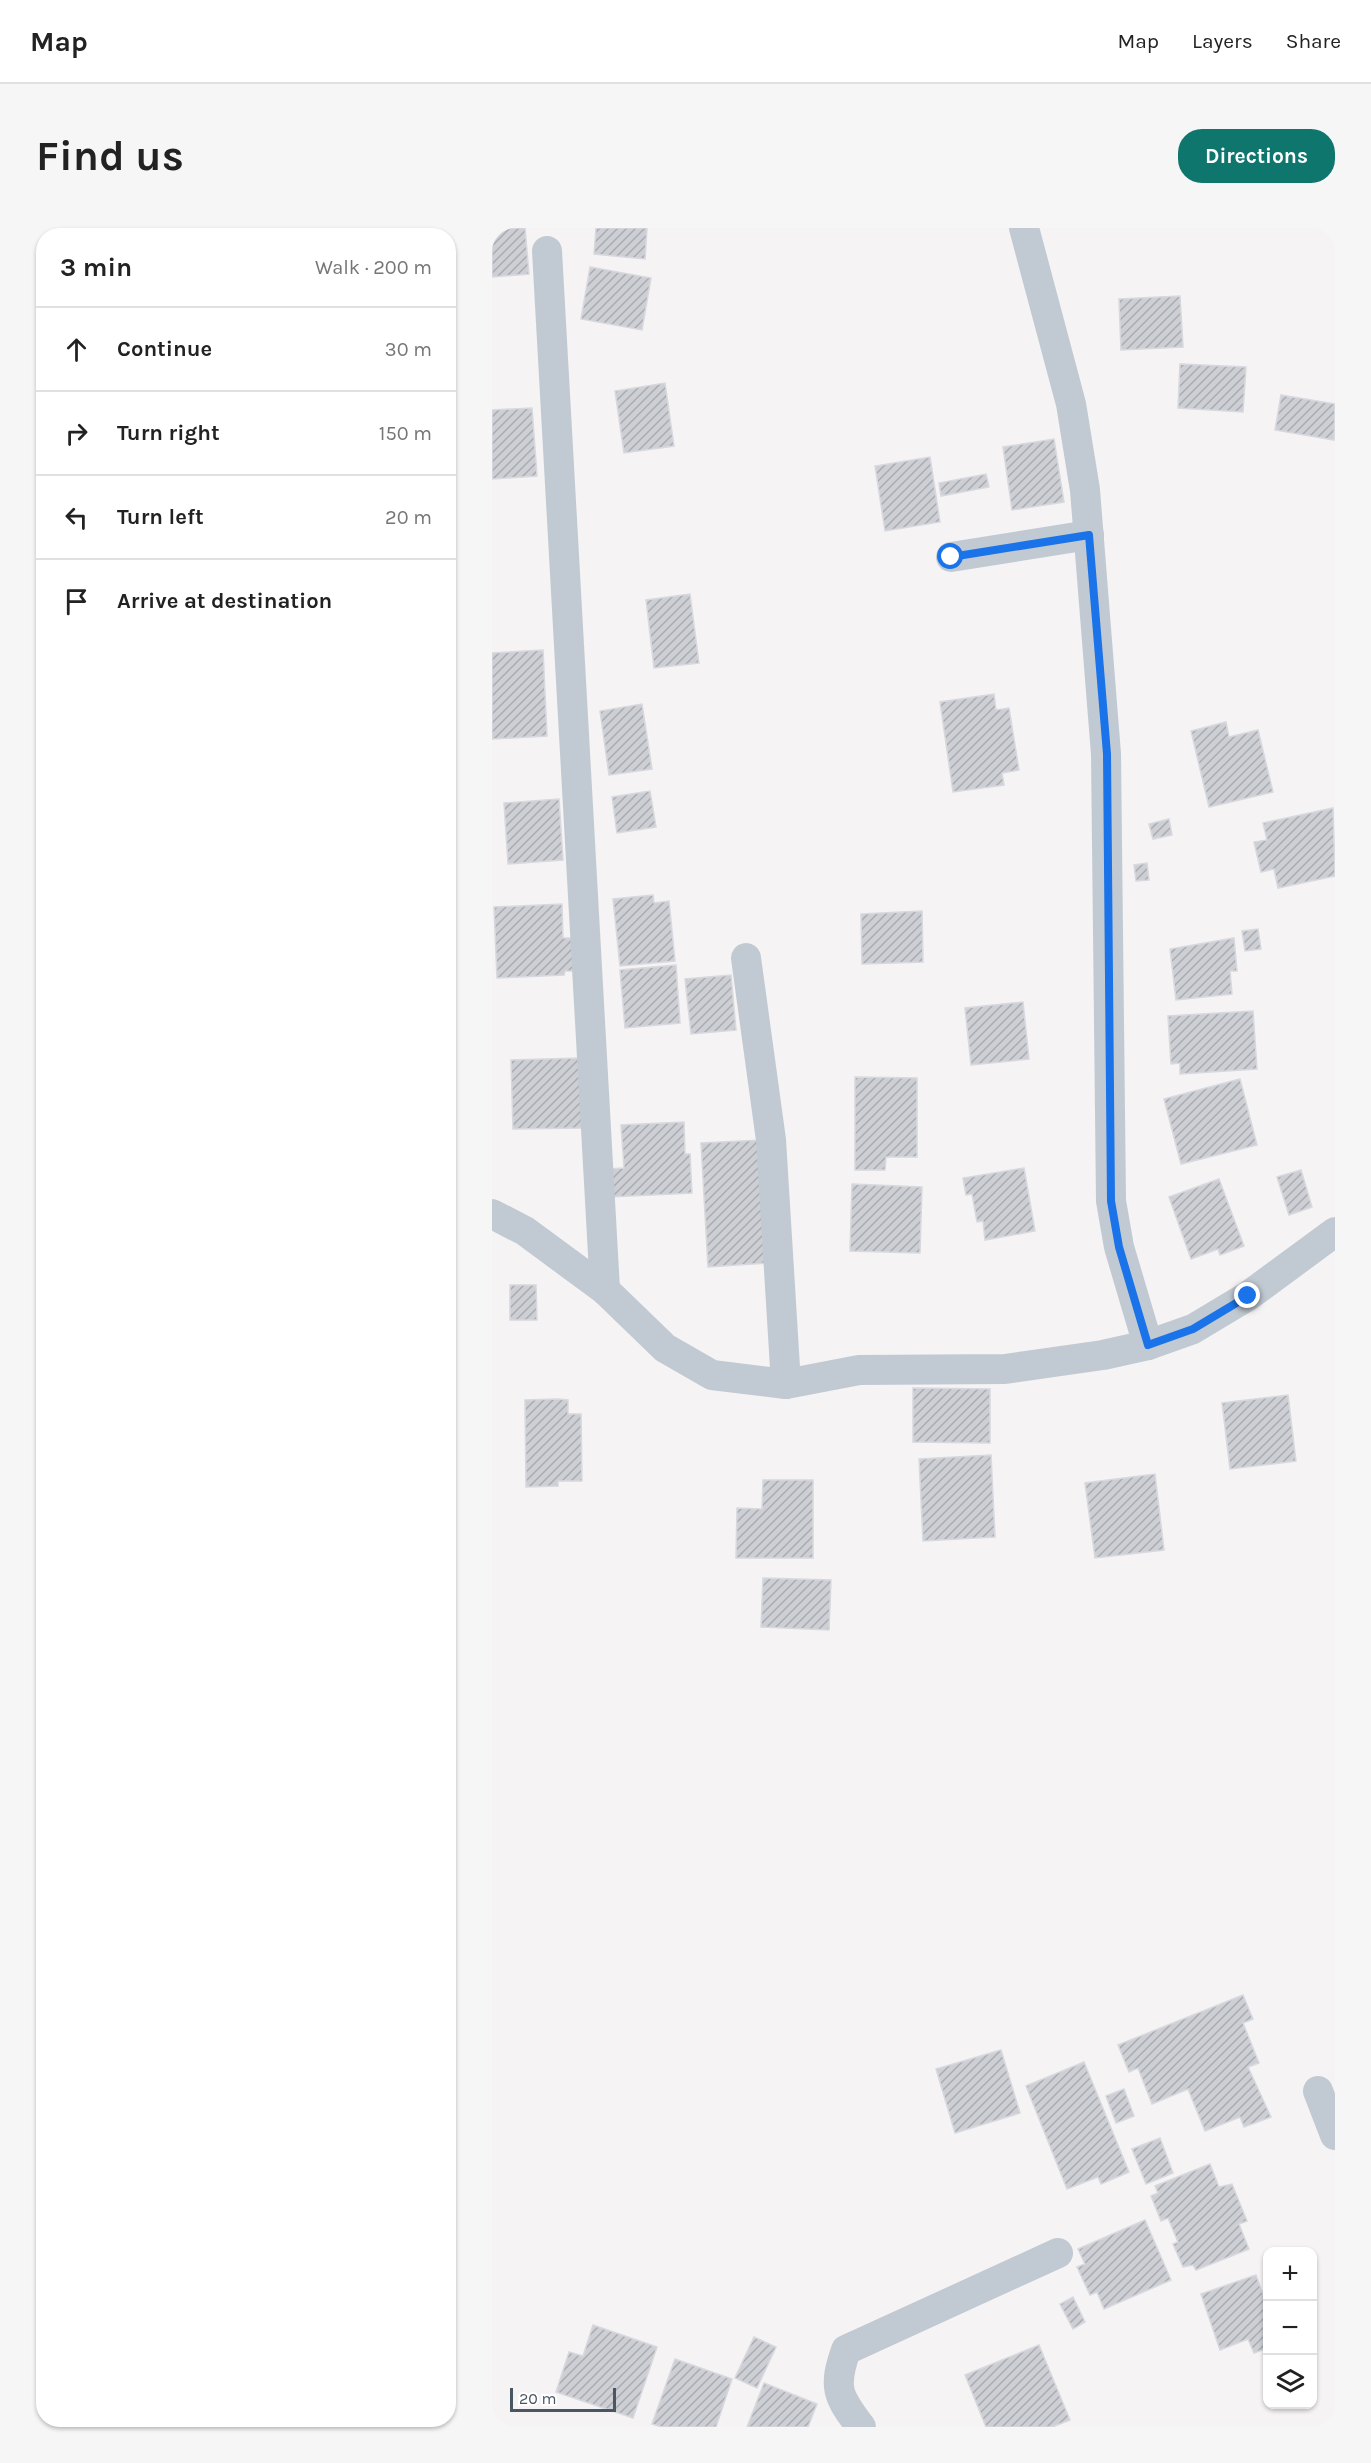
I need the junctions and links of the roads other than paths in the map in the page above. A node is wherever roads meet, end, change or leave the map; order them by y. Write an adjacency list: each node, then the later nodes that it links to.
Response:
1 (1024, 228): 3 (street)
2 (547, 251): 8 (street)
3 (1089, 535): 4 (street); 9 (street)
4 (951, 557)
5 (746, 958): 10 (street)
6 (492, 1214): 8 (street)
7 (1335, 1232): 9 (street)
8 (605, 1290): 10 (street)
9 (1148, 1345): 10 (street)
10 (786, 1384)
11 (1318, 2091): 12 (street)
12 (1335, 2135)
13 (1058, 2253): 14 (street)
14 (861, 2427)

